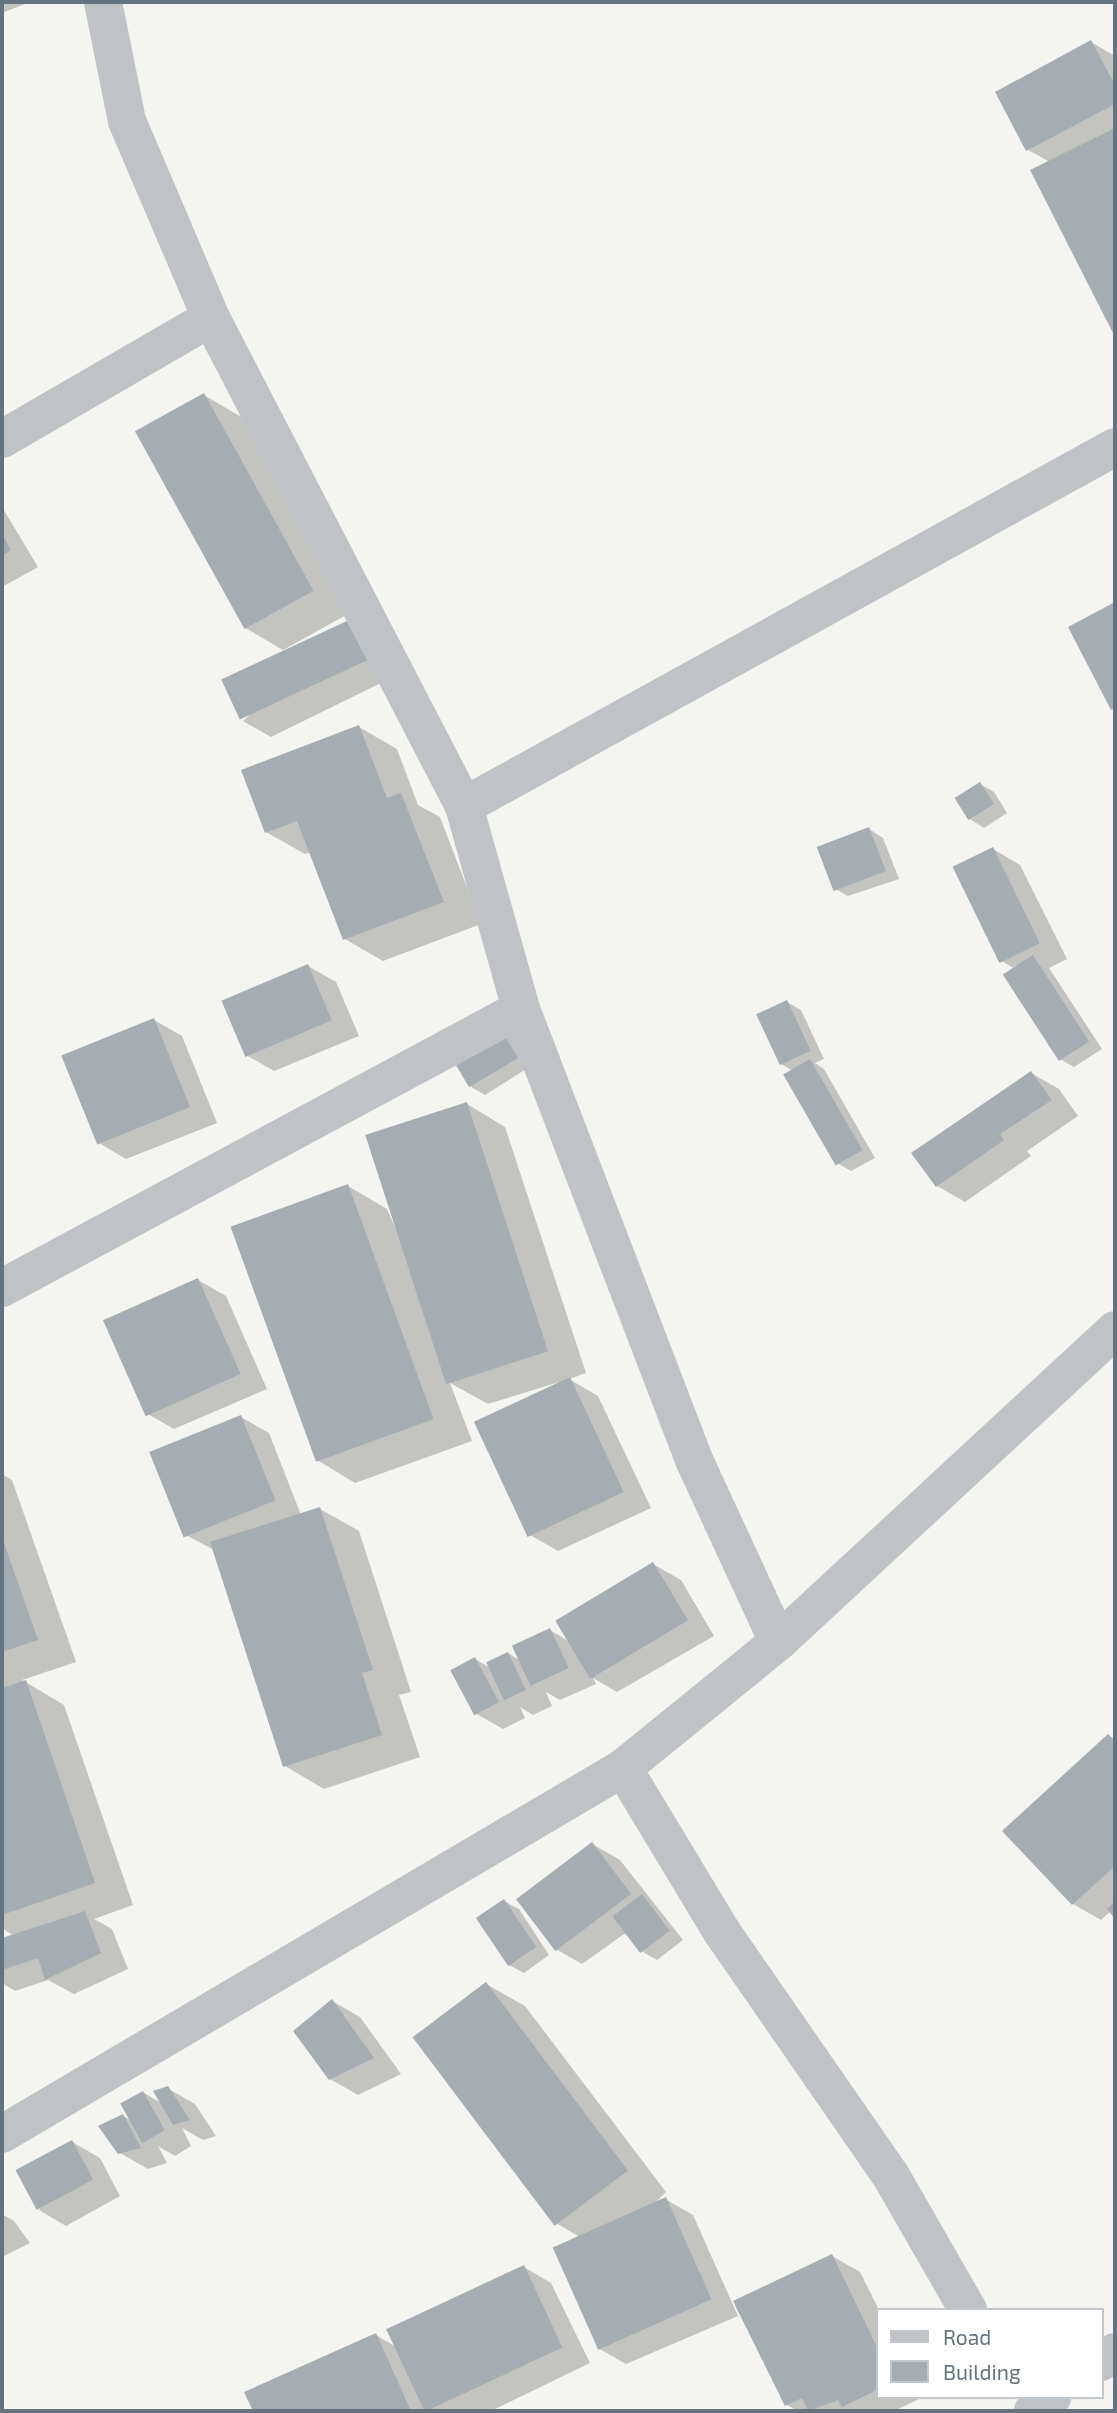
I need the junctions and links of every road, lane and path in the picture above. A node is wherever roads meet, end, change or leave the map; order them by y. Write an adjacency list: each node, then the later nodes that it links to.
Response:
1 (103, 2): 2 (street)
2 (211, 318): 3 (street); 5 (street)
3 (2, 439)
4 (1115, 447): 5 (street)
5 (464, 806): 6 (street)
6 (521, 1009): 7 (street); 9 (street)
7 (2, 1288)
8 (1115, 1330): 9 (street)
9 (778, 1642): 10 (street)
10 (623, 1768): 11 (street); 12 (street)
11 (2, 2134)
12 (967, 2308)
13 (1049, 2399): 14 (street)
14 (1031, 2411)

